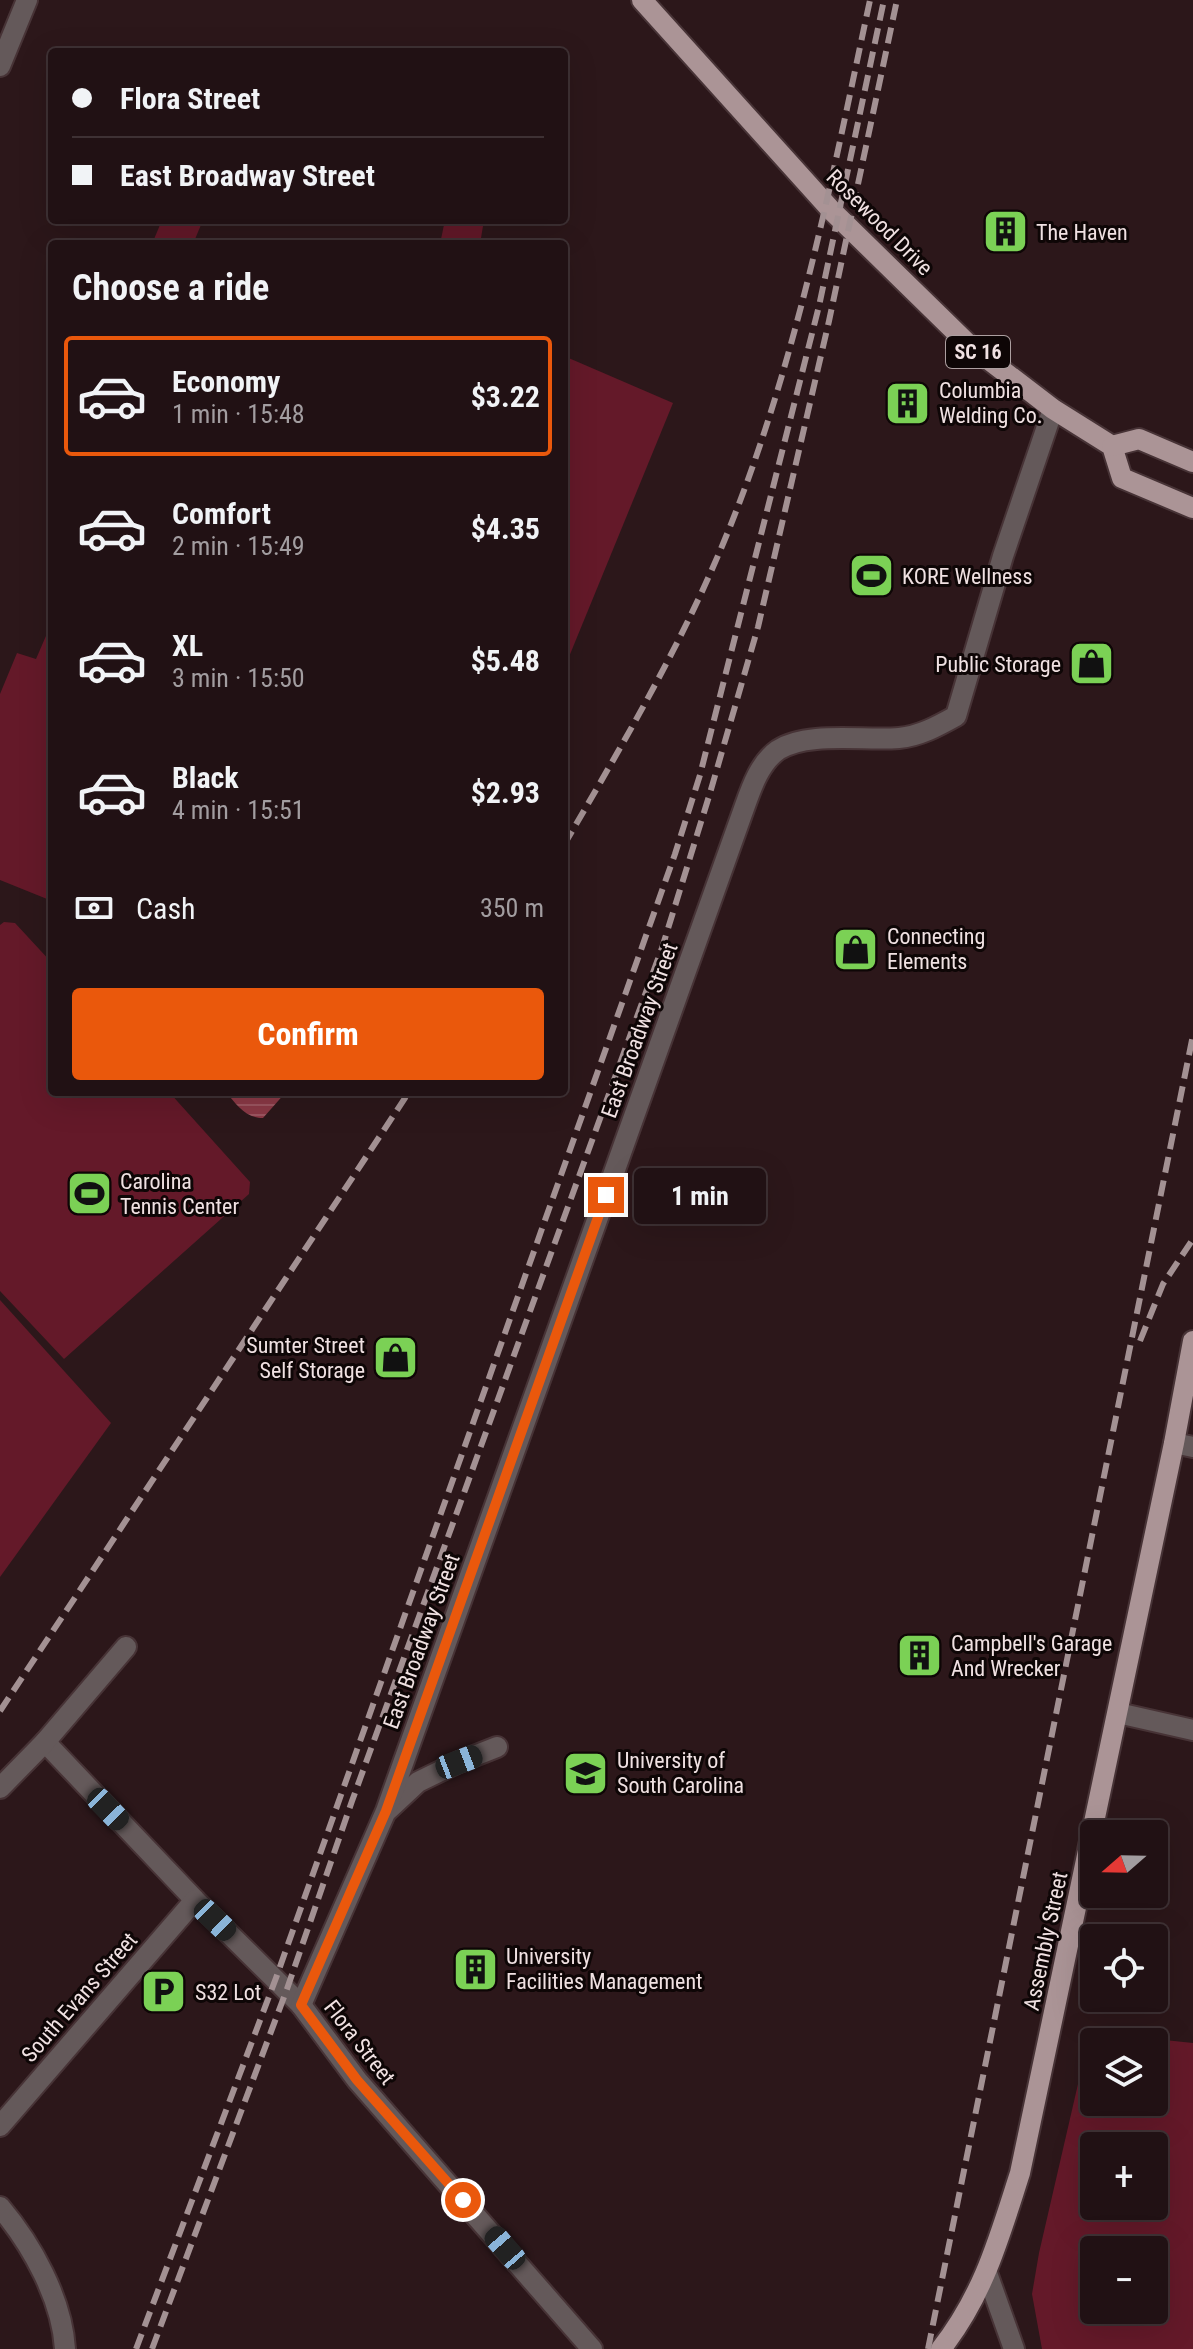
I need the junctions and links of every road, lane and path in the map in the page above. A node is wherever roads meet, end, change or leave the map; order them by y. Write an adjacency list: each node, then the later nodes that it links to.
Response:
1 (27, 0): 3 (street)
2 (642, 0): 4 (main road, Rosewood Drive / SC 16)
3 (0, 66)
4 (1053, 409): 5 (main road, Rosewood Drive / SC 16); 16 (street, East Broadway Street)
5 (1112, 446): 6 (main road); 7 (main road)
6 (1193, 462)
7 (1193, 508)
8 (1193, 1341): 9 (main road, Assembly Street)
9 (1184, 1445): 11 (main road, Assembly Street)
10 (126, 1647): 13 (street)
11 (1118, 1713): 12 (street); 21 (main road, Assembly Street)
12 (1193, 1730)
13 (45, 1742): 15 (street); 17 (street, Flora Street)
14 (497, 1747): 16 (street, East Broadway Street)
15 (0, 1788)
16 (386, 1811): 18 (street, East Broadway Street)
17 (195, 1900): 18 (street, Flora Street); 19 (street, South Evans Street)
18 (301, 2005): 23 (street, Flora Street)
19 (0, 2126)
20 (0, 2207): 22 (street)
21 (987, 2273): 24 (main road, Assembly Street); 25 (street)
22 (64, 2344)
23 (592, 2349)
24 (941, 2349)
25 (1014, 2349)

